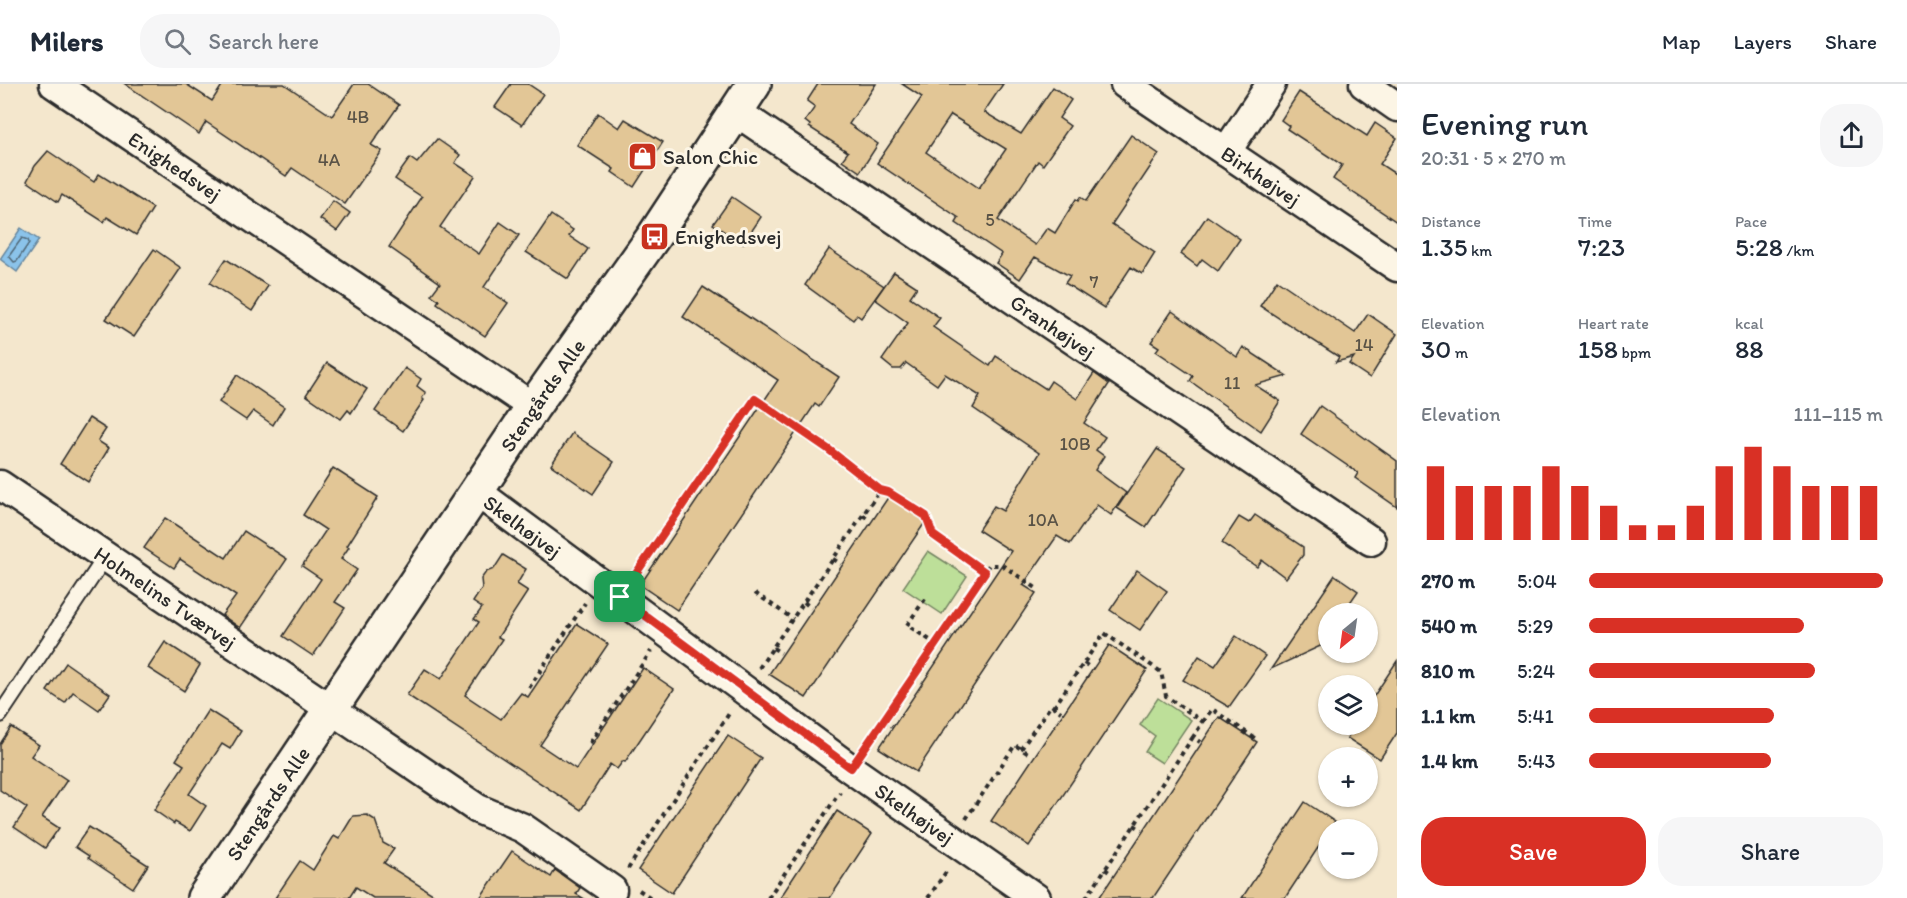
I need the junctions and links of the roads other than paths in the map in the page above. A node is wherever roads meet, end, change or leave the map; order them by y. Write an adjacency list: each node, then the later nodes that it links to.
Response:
1 (54, 84): 10 (street, Enighedsvej)
2 (754, 84): 7 (street, Stengårds Alle)
3 (1125, 84): 8 (street, Birkhøjvej)
4 (1271, 84): 8 (street)
5 (1364, 84): 6 (street)
6 (1397, 106)
7 (735, 111): 10 (street, Stengårds Alle); 13 (street, Granhøjvej)
8 (1226, 152): 9 (street, Birkhøjvej)
9 (1397, 267)
10 (533, 407): 12 (street, Stengårds Alle)
11 (0, 485): 14 (street, Holmelins Tværvej)
12 (477, 492): 15 (street, Stengårds Alle); 19 (street, Skelhøjvej)
13 (1371, 541)
14 (106, 556): 15 (street, Holmelins Tværvej); 16 (lane)
15 (332, 708): 17 (street); 18 (street, Stengårds Alle)
16 (0, 715)
17 (622, 884)
18 (204, 898)
19 (1036, 898)

